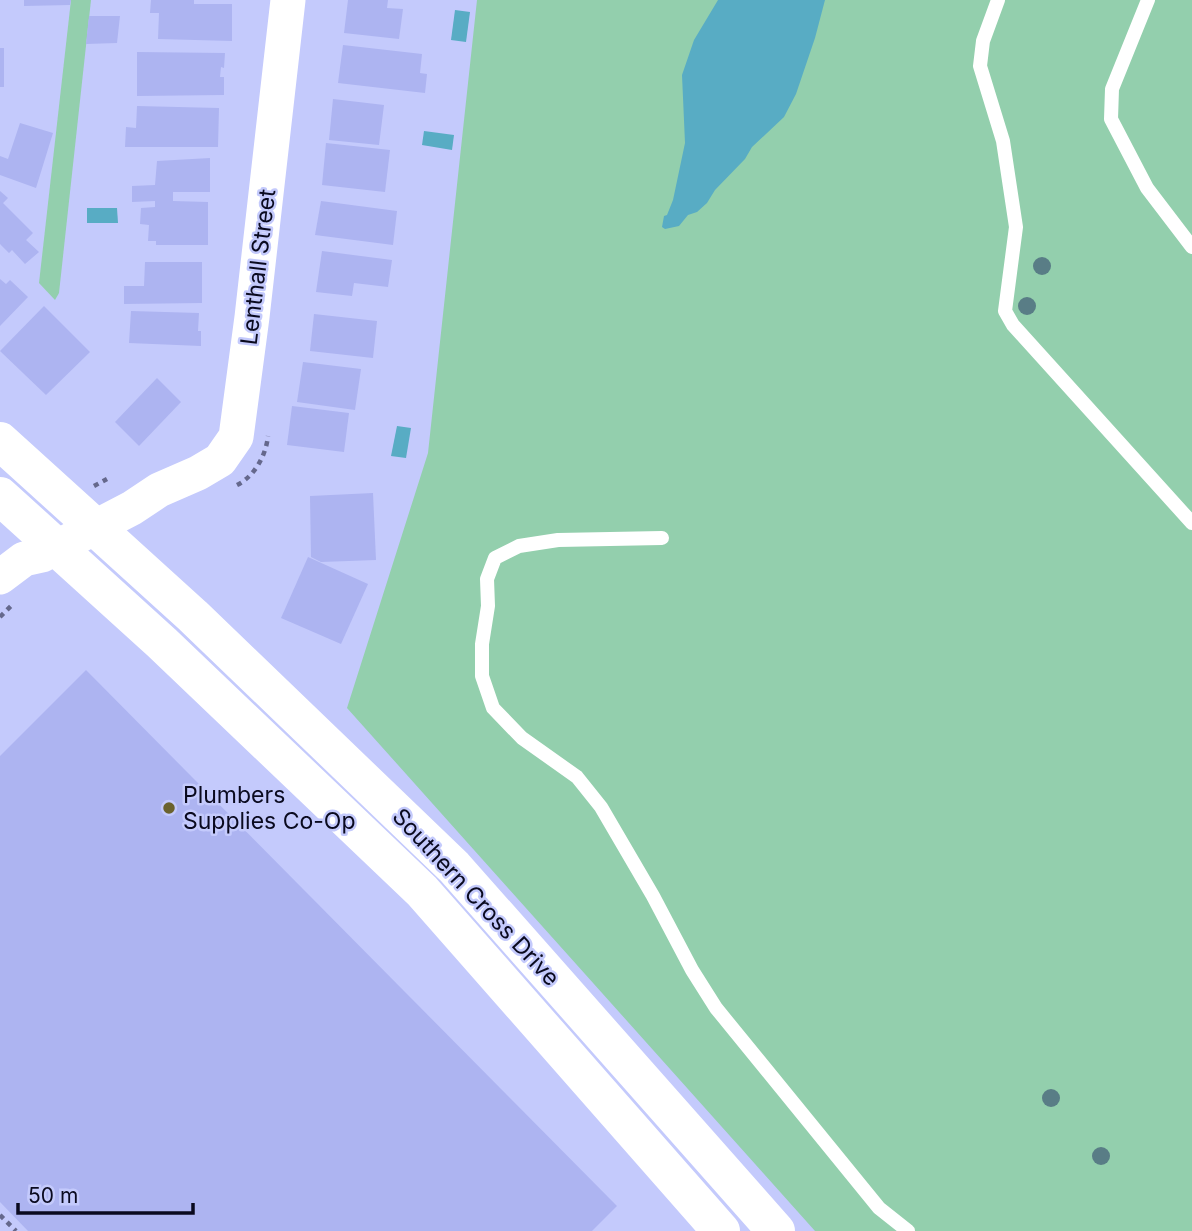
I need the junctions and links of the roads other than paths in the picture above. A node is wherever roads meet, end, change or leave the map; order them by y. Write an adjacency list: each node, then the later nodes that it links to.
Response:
1 (288, 0): 9 (street, Lenthall Street)
2 (998, 0): 7 (lane)
3 (1148, 0): 4 (lane)
4 (1192, 247)
5 (0, 441): 11 (highway, Southern Cross Drive)
6 (5, 501): 10 (highway, Southern Cross Drive)
7 (1192, 523)
8 (662, 538): 12 (lane)
9 (12, 568)
10 (721, 1231)
11 (776, 1231)
12 (908, 1231)

